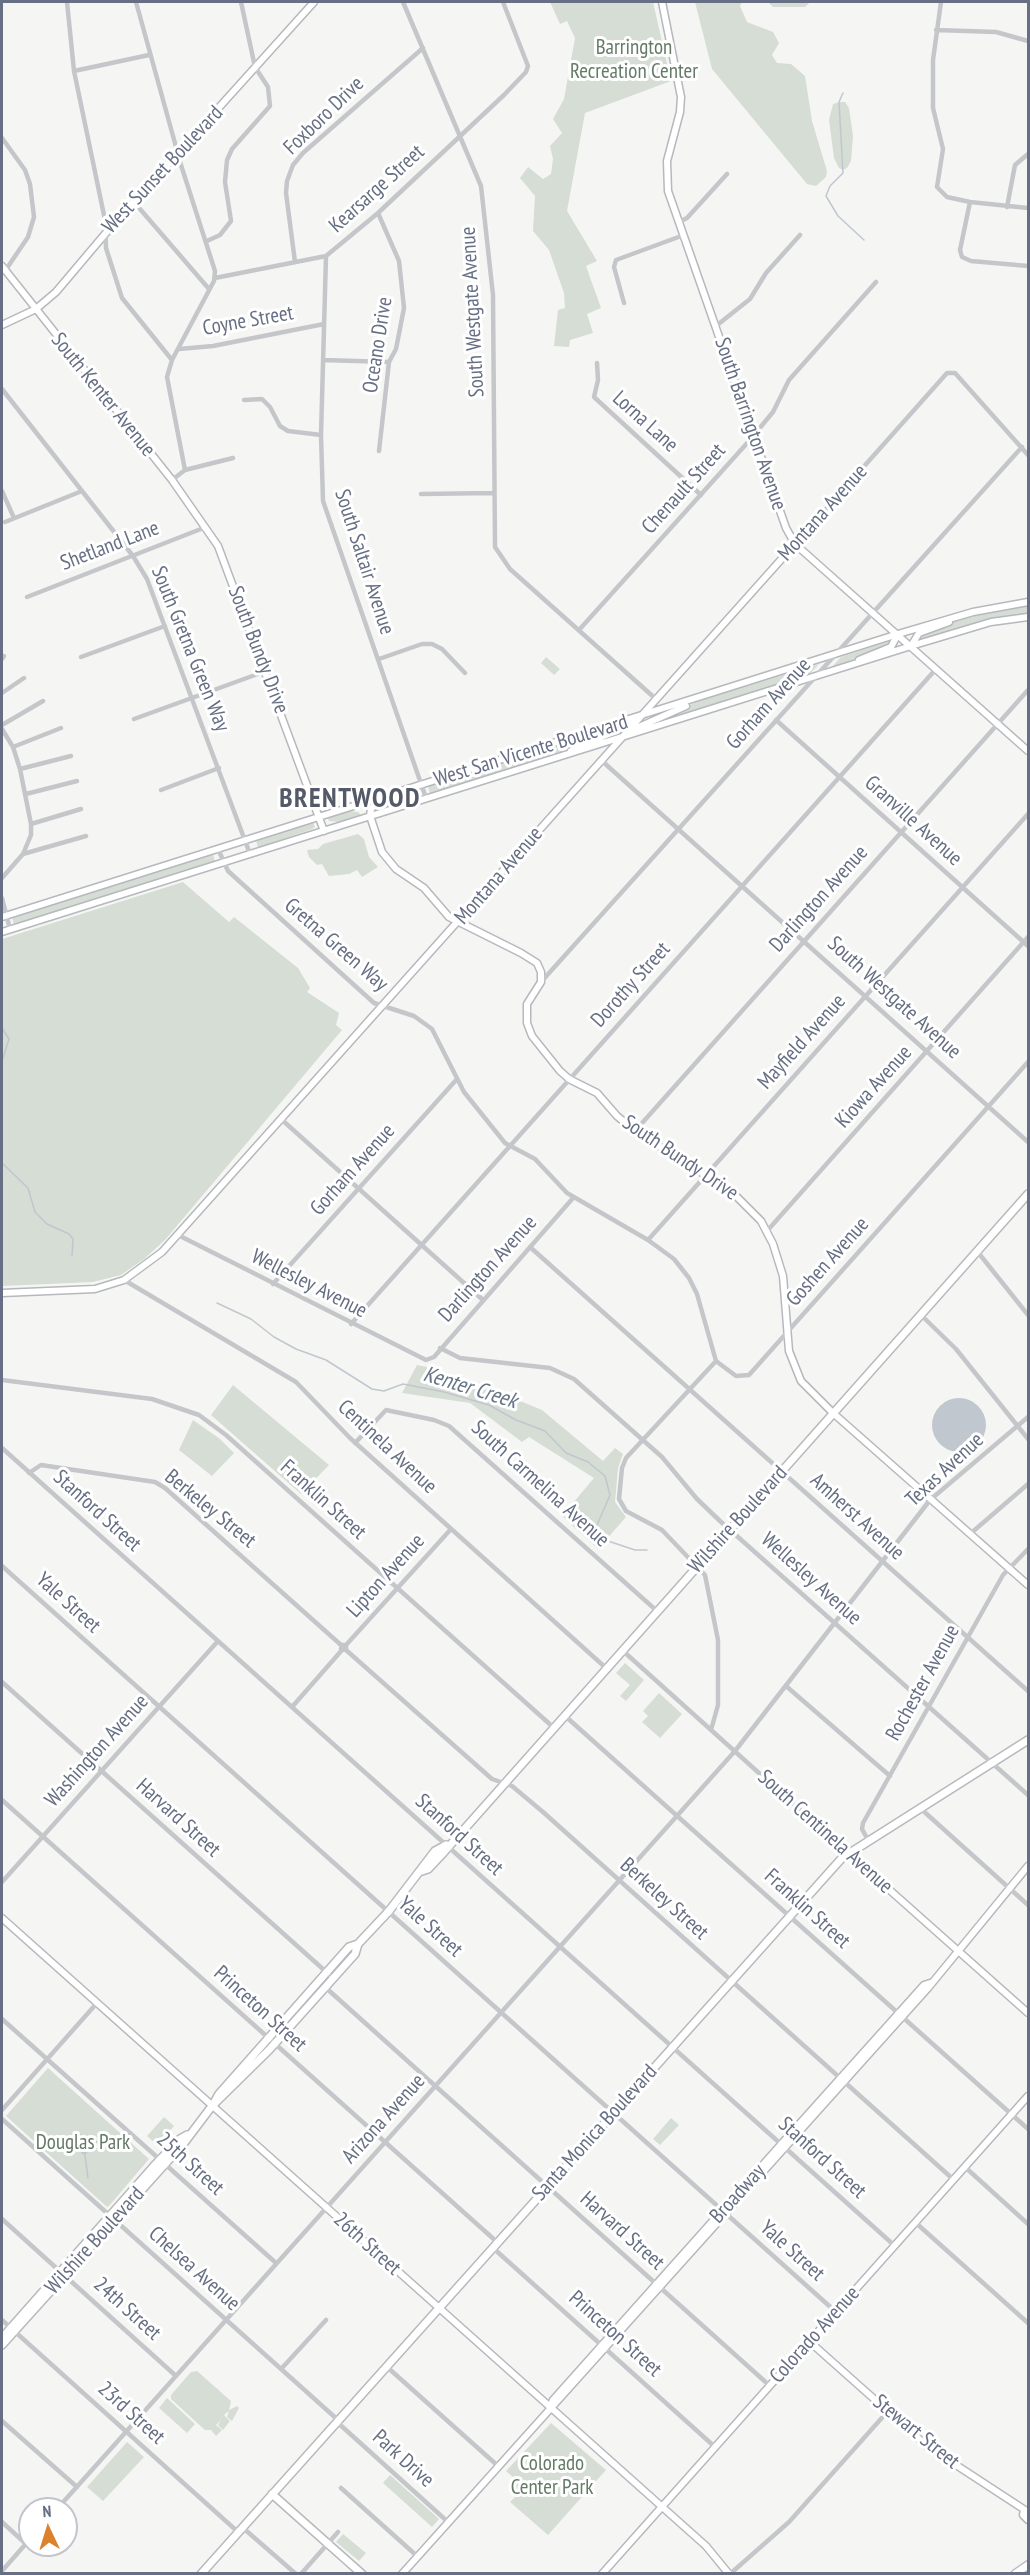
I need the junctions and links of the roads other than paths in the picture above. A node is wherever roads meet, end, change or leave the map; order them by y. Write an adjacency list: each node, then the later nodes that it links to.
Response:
1 (67, 2): 14 (street)
2 (136, 2): 12 (street)
3 (241, 2): 13 (street)
4 (314, 2): 13 (street, West Sunset Boulevard)
5 (404, 2): 11 (street, South Westgate Avenue)
6 (503, 2): 15 (street, Kearsarge Street)
7 (662, 2): 25 (street, South Barrington Avenue)
8 (941, 2): 9 (street)
9 (936, 30): 10 (street); 21 (street)
10 (1029, 41)
11 (423, 48): 15 (street, South Westgate Avenue); 31 (street, Foxboro Drive)
12 (149, 55): 14 (street); 17 (street)
13 (255, 67): 17 (street, West Sunset Boulevard); 29 (street)
14 (74, 71): 26 (street)
15 (462, 136): 24 (street, Kearsarge Street); 59 (street, South Westgate Avenue)
16 (2, 138): 33 (street)
17 (179, 153): 20 (street, West Sunset Boulevard); 29 (street)
18 (1029, 154): 22 (street)
19 (727, 174): 25 (street)
20 (134, 202): 26 (street, West Sunset Boulevard); 36 (street)
21 (970, 202): 22 (street); 32 (street)
22 (1007, 207): 23 (street)
23 (1029, 208)
24 (378, 213): 30 (street, Kearsarge Street); 45 (street, Oceano Drive)
25 (679, 222): 27 (street, South Barrington Avenue)
26 (105, 234): 38 (street, West Sunset Boulevard); 43 (street)
27 (684, 235): 37 (street); 41 (street, South Barrington Avenue)
28 (800, 235): 41 (street)
29 (207, 241): 34 (street)
30 (326, 256): 31 (street, Kearsarge Street); 40 (street, South Saltair Avenue)
31 (295, 262): 34 (street, Kearsarge Street)
32 (1029, 266)
33 (3, 270): 38 (street, South Kenter Avenue)
34 (215, 278): 36 (street)
35 (876, 282): 50 (street, Chenault Street)
36 (209, 289): 42 (street)
37 (624, 303)
38 (36, 309): 39 (street, West Sunset Boulevard); 56 (street, South Kenter Avenue)
39 (2, 324)
40 (324, 324): 42 (street, Coyne Street); 44 (street, South Saltair Avenue)
41 (716, 326): 50 (street, South Barrington Avenue)
42 (178, 349): 43 (street)
43 (172, 360): 55 (street)
44 (323, 360): 45 (street); 49 (street, South Saltair Avenue)
45 (389, 362): 52 (street, Oceano Drive)
46 (597, 363): 61 (street, Lorna Lane)
47 (2, 389): 58 (street, South Gretna Green Way)
48 (244, 400): 49 (street)
49 (321, 435): 78 (street, South Saltair Avenue)
50 (754, 435): 61 (street, Chenault Street); 65 (street, South Barrington Avenue)
51 (1022, 447): 53 (street); 65 (street, Montana Avenue); 69 (street, Gorham Avenue)
52 (380, 451)
53 (1029, 455)
54 (233, 458): 55 (street)
55 (185, 470): 56 (street)
56 (172, 480): 64 (street, South Bundy Drive)
57 (2, 491): 62 (street)
58 (82, 491): 62 (street); 66 (street, South Gretna Green Way)
59 (494, 493): 60 (street); 73 (street, South Westgate Avenue)
60 (421, 494)
61 (701, 495): 73 (street, Chenault Street)
62 (14, 518): 63 (street)
63 (5, 522)
64 (206, 527): 66 (street, Shetland Lane); 81 (street, South Bundy Drive)
65 (795, 544): 69 (street, South Barrington Avenue); 89 (street, Montana Avenue)
66 (133, 556): 67 (street, Shetland Lane); 72 (street, South Gretna Green Way)
67 (27, 597)
68 (1029, 602): 70 (street, West San Vicente Boulevard)
69 (872, 611): 74 (street, South Barrington Avenue); 76 (street, Gorham Avenue)
70 (957, 617): 74 (street, West San Vicente Boulevard); 75 (street)
71 (1029, 617): 75 (street, West San Vicente Boulevard)
72 (165, 626): 77 (street); 88 (street, South Gretna Green Way)
73 (579, 630): 89 (street, South Westgate Avenue)
74 (898, 634): 75 (street, South Barrington Avenue); 76 (street, West San Vicente Boulevard); 79 (street)
75 (911, 646): 79 (street, West San Vicente Boulevard); 80 (street, South Barrington Avenue)
76 (837, 654): 83 (street, Gorham Avenue); 87 (street, West San Vicente Boulevard)
77 (81, 657)
78 (379, 659): 82 (street); 107 (street, South Saltair Avenue)
79 (843, 668): 83 (street, West San Vicente Boulevard)
80 (936, 669): 94 (street, South Barrington Avenue); 105 (street, Dorothy Street)
81 (266, 671): 88 (street); 116 (street, South Bundy Drive)
82 (465, 673)
83 (815, 677): 93 (street, Gorham Avenue); 97 (street, West San Vicente Boulevard)
84 (24, 678): 86 (street)
85 (1029, 690): 94 (street, Darlington Avenue)
86 (2, 693)
87 (702, 697): 91 (street, West San Vicente Boulevard); 97 (street)
88 (193, 698): 92 (street); 103 (street, South Gretna Green Way)
89 (657, 700): 91 (street, Montana Avenue)
90 (43, 701): 95 (street)
91 (642, 716): 97 (street, Montana Avenue); 101 (street); 107 (street, West San Vicente Boulevard)
92 (134, 719)
93 (776, 720): 105 (street, Granville Avenue); 118 (street, Gorham Avenue)
94 (998, 724): 99 (street, South Barrington Avenue); 120 (street, Darlington Avenue)
95 (2, 727): 98 (street)
96 (61, 728): 98 (street)
97 (622, 737): 101 (street, West San Vicente Boulevard); 102 (street, Montana Avenue)
98 (13, 747): 104 (street)
99 (1029, 751)
100 (71, 756): 104 (street)
101 (564, 756): 110 (street, West San Vicente Boulevard)
102 (602, 761): 118 (street, South Westgate Avenue); 132 (street, Montana Avenue)
103 (219, 768): 108 (street); 122 (street, South Gretna Green Way)
104 (20, 769): 109 (street)
105 (838, 777): 120 (street, Granville Avenue); 128 (street, Dorothy Street)
106 (77, 781): 109 (street)
107 (422, 785): 110 (street, South Saltair Avenue); 111 (street, West San Vicente Boulevard)
108 (161, 790)
109 (26, 794): 117 (street)
110 (426, 798): 115 (street, West San Vicente Boulevard)
111 (381, 799): 112 (street, West San Vicente Boulevard); 115 (street)
112 (353, 808): 115 (street); 116 (street, West San Vicente Boulevard)
113 (81, 809): 117 (street)
114 (1029, 814): 129 (street, Mayfield Avenue)
115 (370, 816): 119 (street, West San Vicente Boulevard); 132 (street)
116 (320, 818): 119 (street, South Bundy Drive); 122 (street, West San Vicente Boulevard)
117 (31, 824): 124 (street)
118 (679, 829): 128 (street, South Westgate Avenue); 138 (street, Gorham Avenue)
119 (324, 831): 125 (street, West San Vicente Boulevard)
120 (901, 832): 129 (street, Granville Avenue); 136 (street, Darlington Avenue)
121 (86, 836): 124 (street)
122 (246, 840): 123 (street, West San Vicente Boulevard); 125 (street, South Gretna Green Way)
123 (218, 849): 126 (street, Gretna Green Way); 131 (street, West San Vicente Boulevard)
124 (23, 854): 127 (street)
125 (250, 854): 126 (street, West San Vicente Boulevard)
126 (223, 862): 133 (street, West San Vicente Boulevard); 140 (street, Gretna Green Way)
127 (2, 878)
128 (743, 886): 136 (street, South Westgate Avenue); 144 (street, Dorothy Street)
129 (962, 887): 137 (street, Granville Avenue); 139 (street, Mayfield Avenue)
130 (2, 898): 131 (street)
131 (4, 917): 133 (street)
132 (458, 922): 138 (street); 140 (street, Montana Avenue)
133 (10, 929): 134 (street, West San Vicente Boulevard)
134 (2, 932)
135 (1029, 937): 137 (street, Kiowa Avenue)
136 (803, 940): 139 (street, South Westgate Avenue); 147 (street, Darlington Avenue)
137 (1026, 944): 141 (street, Kiowa Avenue)
138 (541, 982): 144 (street, South Bundy Drive)
139 (865, 996): 141 (street, South Westgate Avenue); 150 (street, Mayfield Avenue)
140 (384, 1007): 143 (street, Gretna Green Way); 146 (street, Montana Avenue)
141 (928, 1052): 145 (street, South Westgate Avenue); 154 (street, Kiowa Avenue)
142 (1029, 1062): 145 (street, Goshen Avenue)
143 (457, 1078): 149 (street, Gretna Green Way); 151 (street, Gorham Avenue)
144 (569, 1079): 147 (street, South Bundy Drive); 149 (street, Dorothy Street)
145 (989, 1106): 148 (street, South Westgate Avenue); 167 (street, Goshen Avenue)
146 (281, 1119): 151 (street); 155 (street, Montana Avenue)
147 (635, 1131): 150 (street, South Bundy Drive)
148 (1029, 1142)
149 (510, 1146): 153 (street, Gretna Green Way); 157 (street, Dorothy Street)
150 (706, 1174): 154 (street, South Bundy Drive); 156 (street, Mayfield Avenue)
151 (358, 1189): 157 (street); 161 (street, Gorham Avenue)
152 (1029, 1194): 159 (main road, Wilshire Boulevard)
153 (573, 1198): 156 (street, Gretna Green Way); 158 (street, Darlington Avenue)
154 (767, 1231): 167 (street, South Bundy Drive)
155 (178, 1235): 160 (street, Montana Avenue); 161 (street, Wellesley Avenue)
156 (648, 1240): 170 (street, Gretna Green Way)
157 (421, 1245): 163 (street); 166 (street, Dorothy Street)
158 (531, 1247): 163 (street, Darlington Avenue); 172 (street, Amherst Avenue)
159 (977, 1251): 164 (main road, Wilshire Boulevard); 165 (street)
160 (124, 1280): 162 (street, Montana Avenue); 178 (street, Centinela Avenue)
161 (273, 1284): 166 (street, Wellesley Avenue)
162 (2, 1293)
163 (483, 1300): 168 (street, Darlington Avenue)
164 (921, 1315): 173 (main road, Wilshire Boulevard); 175 (street)
165 (1029, 1315)
166 (351, 1324): 169 (street, Wellesley Avenue)
167 (789, 1330): 170 (street, Goshen Avenue); 173 (street, South Bundy Drive)
168 (440, 1348): 169 (street, Darlington Avenue); 176 (street, Wellesley Avenue)
169 (426, 1360)
170 (716, 1361): 172 (street)
171 (2, 1380): 193 (street, Franklin Street)
172 (688, 1388): 176 (street); 180 (street, Amherst Avenue)
173 (833, 1413): 180 (main road, Wilshire Boulevard); 183 (street, South Bundy Drive)
174 (1029, 1417): 175 (street, Texas Avenue)
175 (1017, 1426): 177 (street); 183 (street, Texas Avenue)
176 (643, 1439): 185 (street, Wellesley Avenue); 189 (street)
177 (1029, 1439)
178 (355, 1443): 184 (street, Centinela Avenue); 194 (street, South Carmelina Avenue)
179 (2, 1448): 181 (street, Stanford Street)
180 (782, 1471): 185 (main road, Wilshire Boulevard); 188 (street, Amherst Avenue)
181 (29, 1473): 197 (street, Stanford Street); 198 (street, Berkeley Street)
182 (1029, 1484): 186 (street)
183 (930, 1500): 186 (street, South Bundy Drive); 188 (street, Texas Avenue)
184 (451, 1529): 193 (street, Lipton Avenue); 200 (street, Centinela Avenue)
185 (729, 1530): 189 (main road, Wilshire Boulevard); 195 (street, Wellesley Avenue)
186 (970, 1534): 191 (street, South Bundy Drive)
187 (1029, 1550): 191 (street, Rochester Avenue)
188 (882, 1561): 195 (street, Texas Avenue); 196 (street, Amherst Avenue)
189 (698, 1565): 194 (main road, Wilshire Boulevard); 209 (street)
190 (2, 1566): 204 (street, Yale Street)
191 (1008, 1567): 192 (street, South Bundy Drive); 196 (street, Rochester Avenue)
192 (1029, 1585)
193 (398, 1589): 198 (street, Lipton Avenue); 208 (street, Franklin Street)
194 (657, 1611): 199 (main road, Wilshire Boulevard)
195 (834, 1623): 202 (street, Texas Avenue); 206 (street, Wellesley Avenue)
196 (968, 1637): 203 (street, Amherst Avenue); 206 (street, Rochester Avenue)
197 (218, 1641): 204 (street, Washington Avenue); 205 (street, Stanford Street)
198 (344, 1647): 205 (street, Lipton Avenue); 215 (street, Berkeley Street)
199 (622, 1650): 200 (main road, Wilshire Boulevard); 209 (street, South Centinela Avenue)
200 (606, 1668): 207 (main road, Wilshire Boulevard)
201 (2, 1682): 213 (street, Harvard Street)
202 (786, 1686): 211 (street, Texas Avenue); 214 (street)
203 (1029, 1691)
204 (159, 1707): 213 (street, Washington Avenue); 229 (street, Yale Street)
205 (292, 1707): 222 (street, Stanford Street)
206 (928, 1708): 212 (street, Wellesley Avenue); 214 (street, Rochester Avenue)
207 (564, 1715): 208 (main road, Wilshire Boulevard); 219 (street, Franklin Street)
208 (553, 1727): 215 (main road, Wilshire Boulevard)
209 (711, 1730): 211 (street, South Centinela Avenue)
210 (1029, 1740): 212 (main road, Santa Monica Boulevard)
211 (735, 1751): 219 (street, Arizona Avenue); 223 (street, South Centinela Avenue)
212 (991, 1763): 216 (street, Wellesley Avenue); 218 (main road, Santa Monica Boulevard)
213 (101, 1772): 220 (street, Washington Avenue); 235 (street, Harvard Street)
214 (890, 1776): 221 (street, Rochester Avenue)
215 (503, 1783): 222 (main road, Wilshire Boulevard); 225 (street, Berkeley Street)
216 (1029, 1795)
217 (2, 1800): 220 (street, Princeton Street)
218 (920, 1808): 221 (main road, Santa Monica Boulevard); 227 (street)
219 (677, 1815): 225 (street, Arizona Avenue); 230 (street, Franklin Street)
220 (43, 1837): 226 (street, Washington Avenue); 245 (street, Princeton Street)
221 (868, 1840): 223 (main road, Santa Monica Boulevard)
222 (447, 1845): 229 (main road, Wilshire Boulevard); 233 (street, Stanford Street)
223 (848, 1852): 230 (main road, Santa Monica Boulevard); 234 (street, South Centinela Avenue)
224 (1029, 1866): 227 (street, Broadway)
225 (618, 1880): 233 (street, Arizona Avenue); 237 (street, Berkeley Street)
226 (2, 1882)
227 (1010, 1888): 228 (street); 234 (street, Broadway)
228 (1029, 1905)
229 (388, 1911): 232 (main road, Wilshire Boulevard); 241 (street, Yale Street)
230 (789, 1916): 237 (main road, Santa Monica Boulevard); 243 (street, Franklin Street)
231 (2, 1918): 240 (street, 26th Street)
232 (358, 1944): 235 (main road, Wilshire Boulevard); 236 (main road, Wilshire Boulevard)
233 (560, 1947): 241 (street, Arizona Avenue); 246 (street, Stanford Street)
234 (958, 1950): 242 (street, South Centinela Avenue); 243 (street, Broadway)
235 (326, 1972): 236 (street, Harvard Street); 238 (main road, Wilshire Boulevard)
236 (333, 1978): 239 (main road, Wilshire Boulevard)
237 (731, 1981): 246 (main road, Santa Monica Boulevard); 248 (street, Berkeley Street)
238 (318, 1982): 239 (street, Harvard Street); 245 (main road, Wilshire Boulevard)
239 (325, 1987): 245 (main road, Wilshire Boulevard); 249 (street, Harvard Street)
240 (97, 2003): 247 (street); 251 (street, 26th Street)
241 (501, 2012): 249 (street, Arizona Avenue); 253 (street, Yale Street)
242 (1029, 2013)
243 (901, 2015): 248 (street, Broadway); 254 (street, Franklin Street)
244 (2, 2019): 247 (street, 25th Street)
245 (272, 2041): 251 (main road, Wilshire Boulevard); 257 (street, Princeton Street)
246 (672, 2047): 253 (main road, Santa Monica Boulevard); 258 (street, Stanford Street)
247 (47, 2060): 252 (street); 259 (street, 25th Street)
248 (842, 2080): 258 (street, Broadway); 261 (street, Berkeley Street)
249 (435, 2086): 257 (street, Arizona Avenue); 262 (street, Harvard Street)
250 (1029, 2096): 254 (street, Colorado Avenue)
251 (212, 2106): 259 (main road, Wilshire Boulevard); 263 (street, 26th Street)
252 (2, 2110)
253 (614, 2112): 262 (main road, Santa Monica Boulevard); 264 (street, Yale Street)
254 (1012, 2114): 256 (street, Franklin Street); 260 (street, Colorado Avenue)
255 (2, 2118): 265 (street, Chelsea Avenue)
256 (1029, 2128)
257 (385, 2142): 263 (street, Arizona Avenue); 269 (street, Princeton Street)
258 (783, 2146): 264 (street, Broadway); 270 (street, Stanford Street)
259 (162, 2161): 265 (main road, Wilshire Boulevard); 271 (street, 25th Street)
260 (965, 2167): 261 (street, Colorado Avenue); 268 (street)
261 (954, 2180): 267 (street, Colorado Avenue)
262 (546, 2186): 269 (main road, Santa Monica Boulevard); 273 (street, Harvard Street)
263 (326, 2208): 271 (street, Arizona Avenue); 274 (street, 26th Street)
264 (725, 2212): 273 (street, Broadway); 275 (street, Yale Street)
265 (113, 2217): 272 (main road, Wilshire Boulevard); 277 (street, Chelsea Avenue)
266 (2, 2219): 272 (street, 24th Street)
267 (916, 2223): 270 (street, Colorado Avenue); 279 (street)
268 (1029, 2224)
269 (494, 2245): 274 (main road, Santa Monica Boulevard); 284 (street, Princeton Street)
270 (895, 2246): 275 (street, Colorado Avenue)
271 (276, 2263): 277 (street, Arizona Avenue)
272 (62, 2274): 280 (main road, Wilshire Boulevard); 287 (street, 24th Street)
273 (658, 2286): 284 (street, Broadway); 288 (street, Harvard Street)
274 (438, 2308): 285 (main road, Santa Monica Boulevard); 289 (street, 26th Street)
275 (836, 2312): 282 (street, Colorado Avenue)
276 (2, 2320): 280 (street, 23rd Street)
277 (226, 2320): 286 (street, Chelsea Avenue); 287 (street, Arizona Avenue)
278 (326, 2320): 286 (street)
279 (1028, 2323)
280 (12, 2330): 281 (main road, Wilshire Boulevard); 283 (main road, Wilshire Boulevard); 293 (street, 23rd Street)
281 (2, 2338)
282 (810, 2342): 288 (street, Colorado Avenue); 290 (street, Stewart Street)
283 (2, 2345)
284 (604, 2347): 289 (street, Broadway); 294 (street, Princeton Street)
285 (386, 2366): 292 (main road, Santa Monica Boulevard); 295 (street)
286 (282, 2368): 292 (street, Chelsea Avenue)
287 (176, 2376): 293 (street, Arizona Avenue)
288 (770, 2386): 294 (street, Colorado Avenue)
289 (550, 2408): 295 (street, Broadway); 300 (street, 26th Street)
290 (888, 2411): 301 (street, Stewart Street); 319 (street)
291 (2, 2421): 296 (street)
292 (338, 2421): 298 (main road, Santa Monica Boulevard); 304 (street, Park Drive)
293 (127, 2432): 296 (street, Arizona Avenue); 305 (street, 23rd Street)
294 (716, 2447): 300 (street, Colorado Avenue)
295 (498, 2466): 304 (street, Broadway)
296 (77, 2487): 299 (street, Arizona Avenue)
297 (341, 2488): 310 (street)
298 (272, 2494): 305 (main road, Santa Monica Boulevard); 308 (main road)
299 (68, 2497)
300 (661, 2507): 318 (street, Colorado Avenue); 319 (street, 26th Street)
301 (1026, 2511): 302 (street)
302 (1029, 2520)
303 (2, 2522): 307 (street)
304 (448, 2522): 310 (street, Broadway)
305 (240, 2529): 313 (main road, Santa Monica Boulevard); 314 (street, 23rd Street)
306 (338, 2532): 308 (street)
307 (18, 2534)
308 (327, 2544): 315 (street); 316 (main road)
309 (18, 2553): 312 (street)
310 (417, 2556): 317 (street, Broadway)
311 (1029, 2565): 320 (main road)
312 (2, 2571)
313 (201, 2574)
314 (296, 2574)
315 (301, 2574)
316 (362, 2574)
317 (402, 2574)
318 (602, 2574)
319 (730, 2574)
320 (1015, 2574)

